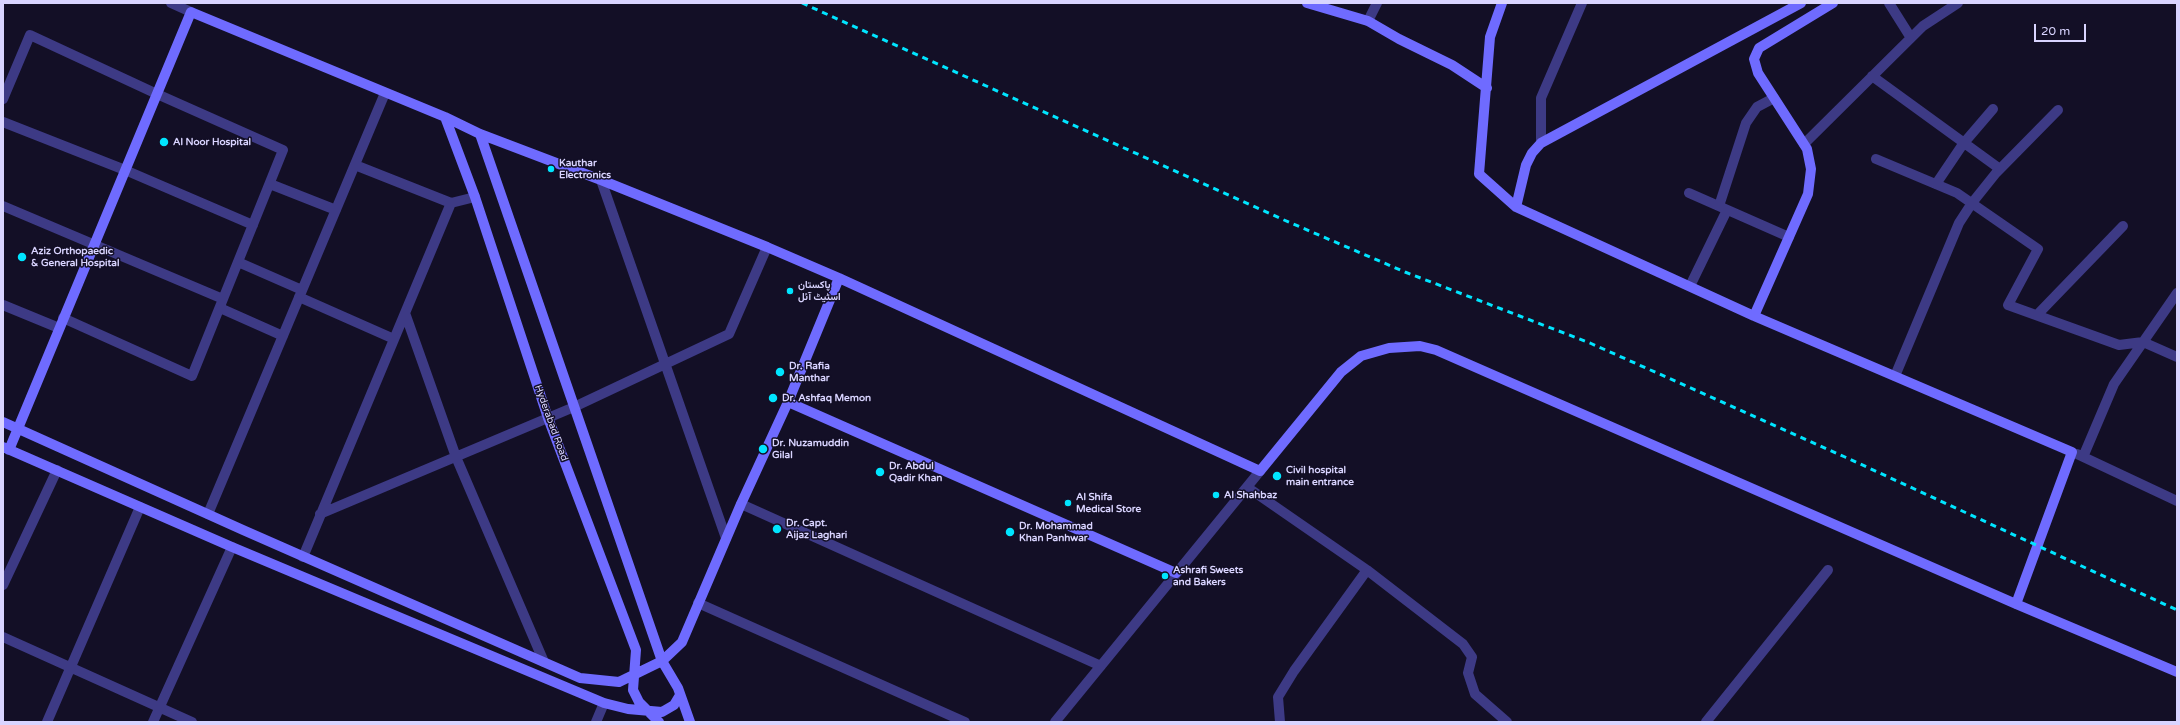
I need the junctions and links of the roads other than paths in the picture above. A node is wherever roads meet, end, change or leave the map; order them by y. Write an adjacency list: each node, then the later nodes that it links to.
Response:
1 (171, 3): 10 (street)
2 (1307, 3): 11 (main road)
3 (1377, 3): 11 (street)
4 (1502, 3): 14 (main road)
5 (1582, 3): 24 (street)
6 (1801, 3): 24 (main road)
7 (1833, 3): 17 (main road)
8 (1889, 3): 12 (street)
9 (1958, 3): 12 (street)
10 (191, 12): 15 (main road); 16 (main road)
11 (1368, 21): 14 (main road)
12 (1911, 38): 13 (street)
13 (1872, 76): 25 (street); 26 (street)
14 (1486, 88): 39 (main road)
15 (385, 93): 21 (main road); 28 (street)
16 (157, 94): 18 (street); 30 (main road); 32 (street)
17 (1774, 98): 25 (main road); 40 (street)
18 (3, 99)
19 (1994, 109): 26 (street)
20 (2058, 110): 29 (street)
21 (445, 117): 23 (main road); 35 (main road, Hyderabad Road)
22 (3, 122): 30 (street)
23 (480, 134): 31 (main road); 66 (main road)
24 (1541, 143): 39 (main road)
25 (1804, 144): 44 (main road)
26 (1963, 144): 29 (street); 33 (street)
27 (1876, 159): 33 (street)
28 (355, 165): 36 (street); 41 (street)
29 (2000, 169): 37 (street)
30 (125, 170): 42 (street); 45 (main road)
31 (601, 180): 46 (main road); 63 (street)
32 (270, 184): 41 (street); 42 (street)
33 (1936, 184): 37 (street)
34 (1689, 193): 40 (street)
35 (475, 197): 36 (street); 67 (main road, Hyderabad Road)
36 (450, 203): 54 (street)
37 (1972, 203): 55 (street); 64 (street)
38 (3, 206): 45 (street)
39 (1516, 207): 49 (main road)
40 (1723, 208): 44 (street); 49 (street)
41 (336, 210): 51 (street)
42 (253, 225): 47 (street)
43 (2123, 226): 55 (street)
44 (1789, 237): 56 (main road)
45 (94, 245): 53 (street); 57 (main road)
46 (767, 247): 48 (main road); 63 (street)
47 (238, 262): 51 (street); 53 (street)
48 (839, 278): 65 (main road); 75 (main road)
49 (1690, 286): 56 (main road)
50 (2177, 293): 61 (street)
51 (301, 294): 59 (street); 60 (street)
52 (3, 304): 58 (street)
53 (221, 304): 57 (street); 59 (street)
54 (405, 312): 60 (street); 72 (street)
55 (2037, 315): 61 (street)
56 (1754, 316): 64 (main road)
57 (63, 318): 58 (main road)
58 (59, 328): 69 (main road)
59 (283, 336): 80 (street)
60 (394, 339): 81 (street)
61 (2143, 342): 62 (street); 73 (street)
62 (2177, 357)
63 (664, 365): 66 (street); 82 (street)
64 (1895, 376): 71 (main road)
65 (788, 402): 78 (main road); 87 (main road)
66 (574, 407): 67 (street); 92 (main road)
67 (548, 418): 72 (street); 97 (main road, Hyderabad Road)
68 (3, 422): 69 (main road)
69 (17, 428): 70 (main road); 80 (main road)
70 (6, 448): 74 (main road)
71 (2072, 452): 73 (street); 90 (main road)
72 (456, 457): 81 (street); 93 (street)
73 (2083, 457): 77 (street)
74 (57, 470): 79 (main road); 88 (street)
75 (1260, 470): 76 (street); 90 (main road)
76 (1247, 487): 85 (street); 87 (street)
77 (2177, 501)
78 (741, 504): 82 (main road); 94 (street)
79 (140, 507): 83 (main road); 95 (street)
80 (208, 514): 84 (main road)
81 (320, 514): 84 (street)
82 (726, 538): 89 (main road)
83 (232, 547): 99 (main road); 100 (street)
84 (303, 557): 93 (main road)
85 (1367, 570): 110 (street); 111 (street)
86 (1828, 570): 112 (street)
87 (1176, 573): 94 (street)
88 (3, 585)
89 (698, 603): 92 (main road); 108 (street)
90 (2016, 604): 96 (main road)
91 (3, 637): 95 (street)
92 (662, 661): 97 (main road); 98 (main road)
93 (544, 662): 97 (main road)
94 (1101, 666): 109 (street)
95 (70, 667): 100 (street); 102 (street)
96 (2177, 672)
97 (635, 675): 101 (main road, Hyderabad Road)
98 (680, 696): 101 (main road); 107 (main road)
99 (604, 703): 101 (main road); 105 (street)
100 (159, 708): 103 (street); 104 (street)
101 (648, 712): 106 (main road, Hyderabad Road)
102 (47, 722)
103 (153, 722)
104 (192, 722)
105 (596, 722)
106 (658, 722)
107 (690, 722)
108 (965, 722)
109 (1055, 722)
110 (1280, 722)
111 (1507, 722)
112 (1706, 722)

